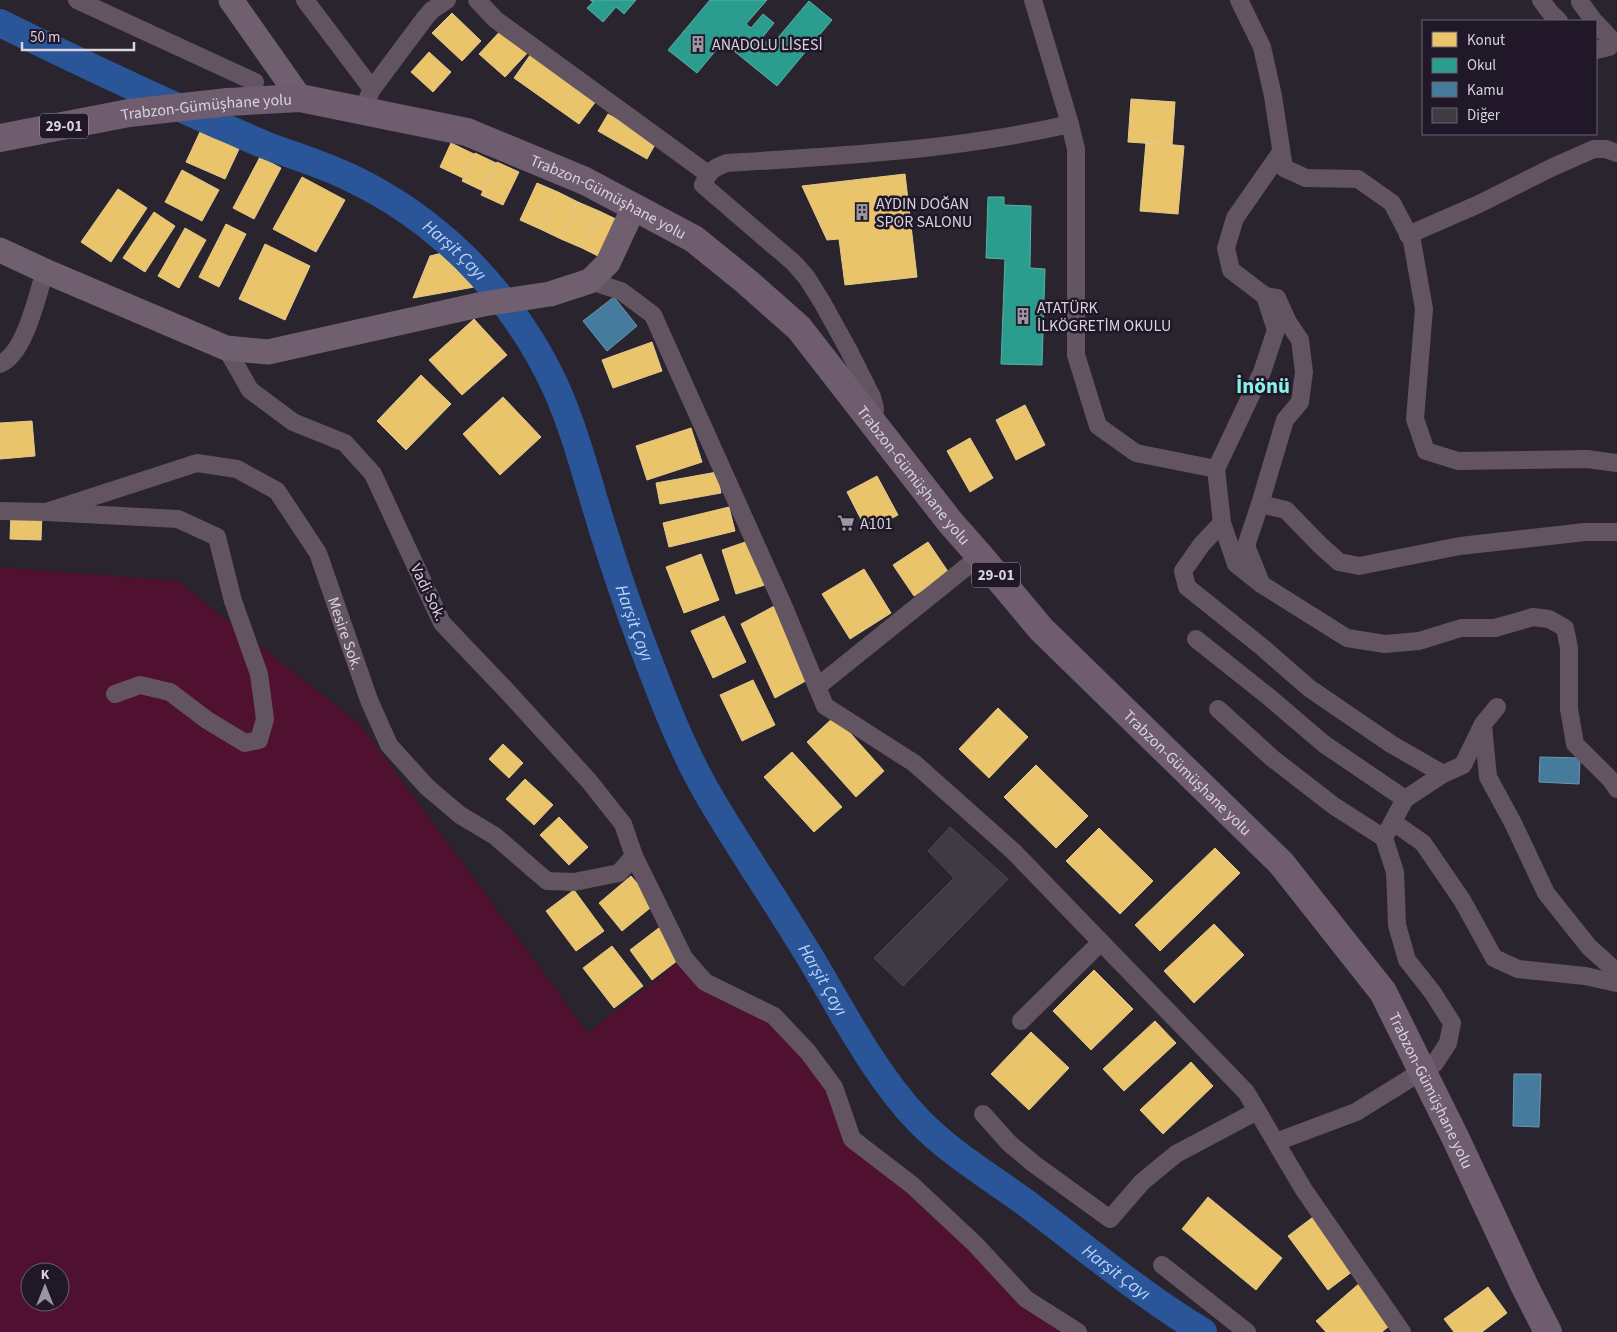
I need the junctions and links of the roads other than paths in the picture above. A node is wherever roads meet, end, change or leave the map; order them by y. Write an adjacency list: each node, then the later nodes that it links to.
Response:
1 (77, 0): 14 (street)
2 (231, 0): 15 (street)
3 (306, 0): 16 (street)
4 (445, 0): 16 (street)
5 (477, 0): 21 (street)
6 (1033, 0): 17 (street)
7 (1239, 0): 19 (street)
8 (1541, 0): 10 (street)
9 (1580, 0): 11 (street)
10 (1558, 20)
11 (1594, 20)
12 (1597, 24): 13 (street)
13 (1597, 50)
14 (255, 82)
15 (300, 98): 16 (main road, Trabzon-Gümüşhane yolu / 29-01); 18 (main road, Trabzon-Gümüşhane yolu / 29-01)
16 (367, 100): 22 (main road, Trabzon-Gümüşhane yolu / 29-01)
17 (1070, 124): 21 (street); 32 (street)
18 (0, 138)
19 (1281, 152): 23 (street); 27 (street)
20 (1617, 153): 23 (street)
21 (708, 174): 30 (street)
22 (634, 207): 26 (street); 30 (main road, Trabzon-Gümüşhane yolu / 29-01)
23 (1408, 235): 31 (street)
24 (0, 250): 25 (street)
25 (45, 271): 28 (street); 29 (street)
26 (590, 281): 28 (street); 41 (street)
27 (1265, 296): 32 (street); 33 (street)
28 (226, 348): 51 (street, Vadi Sok.)
29 (0, 364)
30 (873, 425): 38 (main road, Trabzon-Gümüşhane yolu / 29-01)
31 (1617, 462)
32 (1216, 469): 36 (street)
33 (1260, 504): 37 (street); 39 (street)
34 (0, 511): 35 (street)
35 (46, 512): 42 (street); 51 (street, Mesire Sok.)
36 (1222, 523): 39 (street); 46 (street)
37 (1617, 532)
38 (980, 556): 41 (street); 56 (main road, Trabzon-Gümüşhane yolu / 29-01)
39 (1261, 584): 47 (street)
40 (1196, 639): 48 (street)
41 (817, 686): 52 (street)
42 (114, 694)
43 (1496, 707): 45 (street)
44 (1218, 709): 50 (street)
45 (1483, 724): 46 (street); 53 (street)
46 (1442, 774): 48 (street)
47 (1617, 789)
48 (1405, 799): 49 (street)
49 (1393, 822): 50 (street); 54 (street)
50 (1384, 838): 56 (street)
51 (634, 856): 61 (street, Vadi Sok.)
52 (1101, 942): 55 (street); 57 (street)
53 (1617, 972)
54 (1617, 983)
55 (1021, 1021)
56 (1422, 1070): 59 (street); 64 (main road, Trabzon-Gümüşhane yolu / 29-01)
57 (1257, 1111): 58 (street); 59 (street)
58 (983, 1114)
59 (1276, 1142): 63 (street)
60 (1162, 1265): 62 (street)
61 (1078, 1332)
62 (1246, 1332)
63 (1402, 1332)
64 (1548, 1332)

